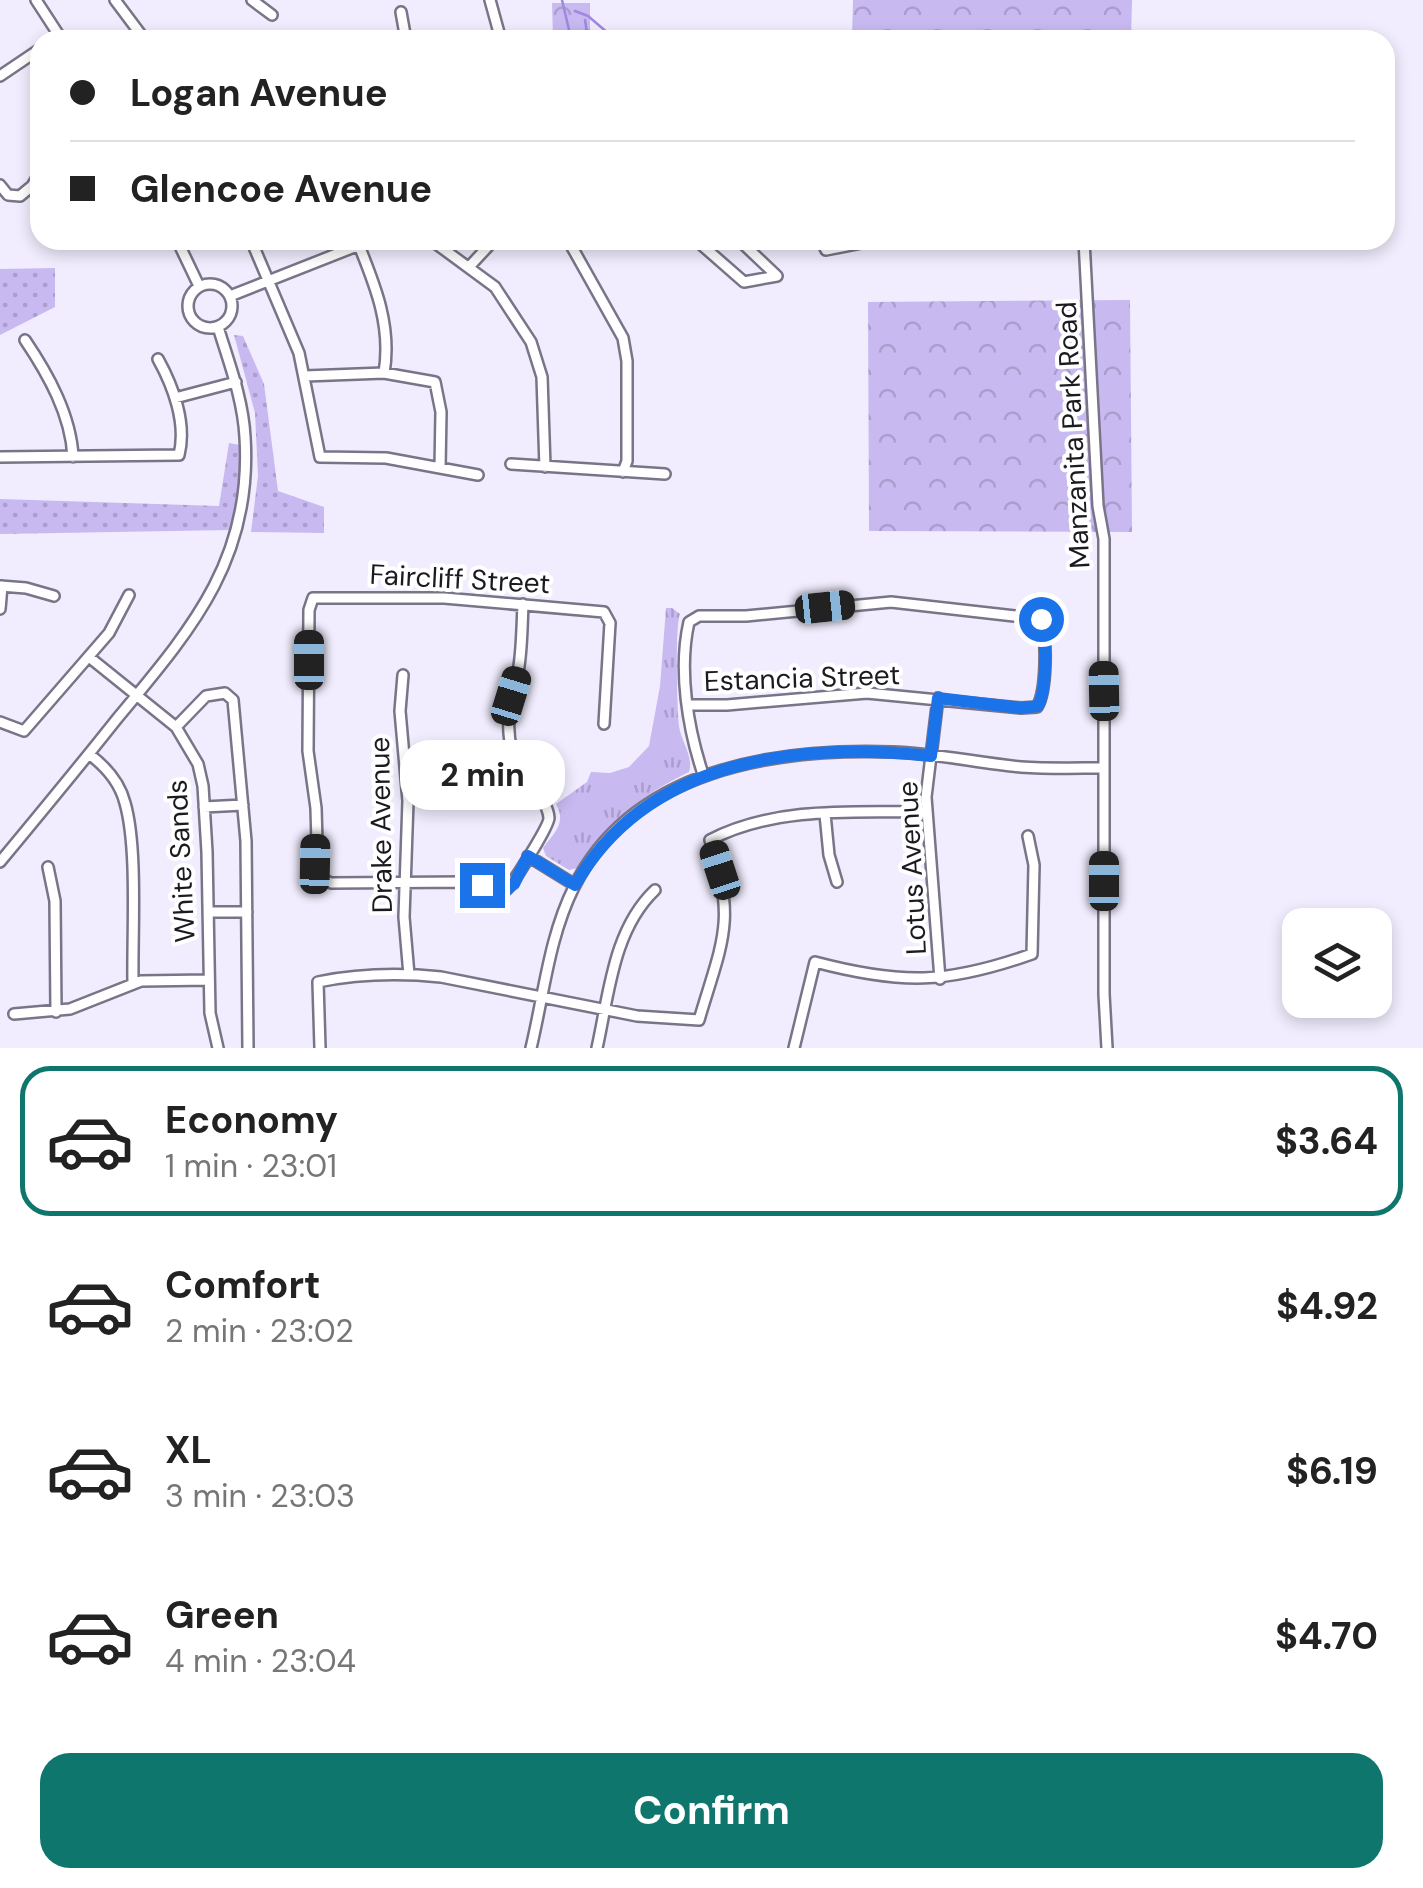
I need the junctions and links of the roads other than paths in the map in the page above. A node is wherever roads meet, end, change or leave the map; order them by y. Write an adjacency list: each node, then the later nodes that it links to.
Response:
1 (36, 0): 7 (street)
2 (115, 0): 8 (street)
3 (252, 0): 6 (street)
4 (490, 0): 10 (street)
5 (401, 12): 9 (street)
6 (272, 15)
7 (54, 30)
8 (138, 30)
9 (404, 30)
10 (498, 30)
11 (30, 56): 12 (street)
12 (0, 76)
13 (0, 185): 14 (street)
14 (30, 187)
15 (182, 250): 27 (street)
16 (255, 250): 26 (street)
17 (342, 250): 26 (street)
18 (360, 250): 32 (street)
19 (446, 250): 25 (street)
20 (485, 250): 25 (street)
21 (574, 250): 41 (street)
22 (707, 250): 23 (street)
23 (750, 250)
24 (1085, 250): 59 (street, Manzanita Park Road)
25 (469, 267): 39 (street)
26 (269, 281): 28 (street); 33 (street)
27 (199, 286): 28 (street); 29 (street)
28 (230, 296): 29 (street)
29 (218, 327): 34 (street)
30 (25, 340): 37 (street)
31 (158, 359): 35 (street)
32 (384, 373): 33 (street); 40 (street)
33 (305, 376): 40 (street)
34 (236, 382): 35 (street); 51 (street)
35 (175, 398): 37 (street)
36 (0, 457): 37 (street)
37 (73, 457)
38 (511, 464): 39 (street)
39 (544, 467): 41 (street)
40 (440, 468): 43 (street)
41 (623, 472): 42 (street)
42 (665, 474)
43 (478, 475)
44 (1, 586): 46 (street); 48 (street)
45 (129, 595): 49 (street)
46 (54, 596)
47 (522, 604): 55 (street, Faircliff Street); 66 (street); 70 (street, Faircliff Street)
48 (0, 610)
49 (90, 657): 51 (street, White Sands); 54 (street)
50 (403, 675): 70 (street, Drake Avenue)
51 (138, 695): 56 (street, White Sands); 57 (street)
52 (938, 698): 53 (street, Estancia Street); 53 (street, Estancia Street); 58 (street, Lotus Avenue)
53 (687, 705): 60 (street)
54 (0, 722)
55 (604, 724)
56 (176, 727): 61 (street); 62 (street, White Sands)
57 (88, 754): 67 (street); 78 (street)
58 (931, 756): 59 (street); 60 (street); 63 (street, Lotus Avenue)
59 (1104, 768): 89 (street, Manzanita Park Road)
60 (704, 774): 71 (street)
61 (243, 805): 62 (street); 74 (street)
62 (204, 807): 73 (street, White Sands)
63 (927, 812): 64 (street); 76 (street, Lotus Avenue)
64 (825, 814): 69 (street); 80 (street)
65 (1028, 836): 76 (street)
66 (528, 856): 70 (street); 71 (street)
67 (0, 862)
68 (48, 867): 81 (street)
69 (837, 882)
70 (404, 883): 75 (street, Drake Avenue)
71 (575, 885): 79 (street)
72 (655, 890): 80 (street)
73 (208, 912): 74 (street); 77 (street, White Sands)
74 (246, 912): 84 (street)
75 (409, 975): 79 (street); 85 (street)
76 (940, 979): 88 (street)
77 (208, 980): 78 (street); 83 (street, White Sands)
78 (132, 983): 81 (street)
79 (542, 998): 80 (street); 86 (street)
80 (606, 1011): 87 (street)
81 (56, 1012): 82 (street)
82 (14, 1014)
83 (218, 1048)
84 (248, 1048)
85 (320, 1048)
86 (531, 1048)
87 (598, 1048)
88 (794, 1048)
89 (1108, 1048)

